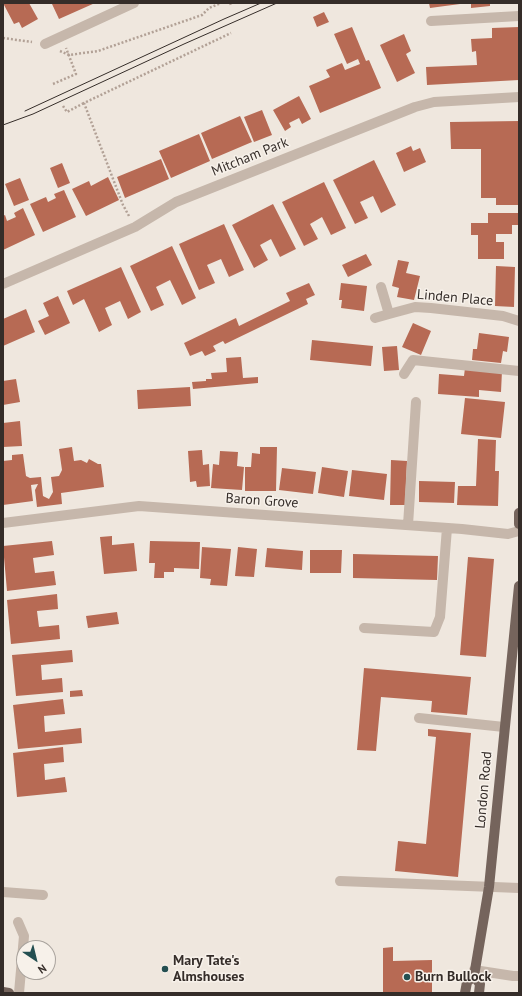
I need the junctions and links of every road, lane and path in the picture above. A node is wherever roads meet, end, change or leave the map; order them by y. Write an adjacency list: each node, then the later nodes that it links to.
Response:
1 (133, 3): 6 (street)
2 (221, 3): 9 (path)
3 (519, 16): 4 (street)
4 (431, 21)
5 (230, 33): 12 (path)
6 (62, 36): 8 (street); 9 (path)
7 (3, 38): 8 (path)
8 (45, 44)
9 (69, 55): 10 (path)
10 (53, 84)
11 (519, 97): 14 (street, Mitcham Park)
12 (84, 103): 13 (path); 14 (path)
13 (63, 106)
14 (135, 227): 15 (street, Mitcham Park)
15 (3, 284)
16 (381, 287): 17 (street)
17 (389, 314): 18 (street, Linden Place); 19 (street, Linden Place)
18 (375, 318)
19 (519, 321)
20 (519, 371): 21 (street)
21 (404, 374)
22 (416, 402): 26 (street)
23 (519, 513): 25 (main road)
24 (3, 523): 26 (street, Baron Grove)
25 (519, 524)
26 (408, 525): 27 (street, Baron Grove)
27 (447, 528): 28 (street, Baron Grove); 30 (street)
28 (519, 532)
29 (519, 586): 31 (main road, London Road)
30 (364, 628)
31 (515, 664): 33 (main road, London Road)
32 (419, 718): 33 (street)
33 (504, 727): 35 (main road, London Road)
34 (340, 881): 35 (street)
35 (489, 887): 36 (street); 40 (main road, London Road)
36 (519, 888)
37 (3, 892): 38 (street)
38 (43, 895)
39 (18, 922): 44 (street)
40 (474, 973): 41 (street); 45 (main road, London Road); 46 (main road)
41 (519, 976)
42 (3, 992): 43 (main road)
43 (9, 993)
44 (20, 993)
45 (464, 993)
46 (479, 993)

